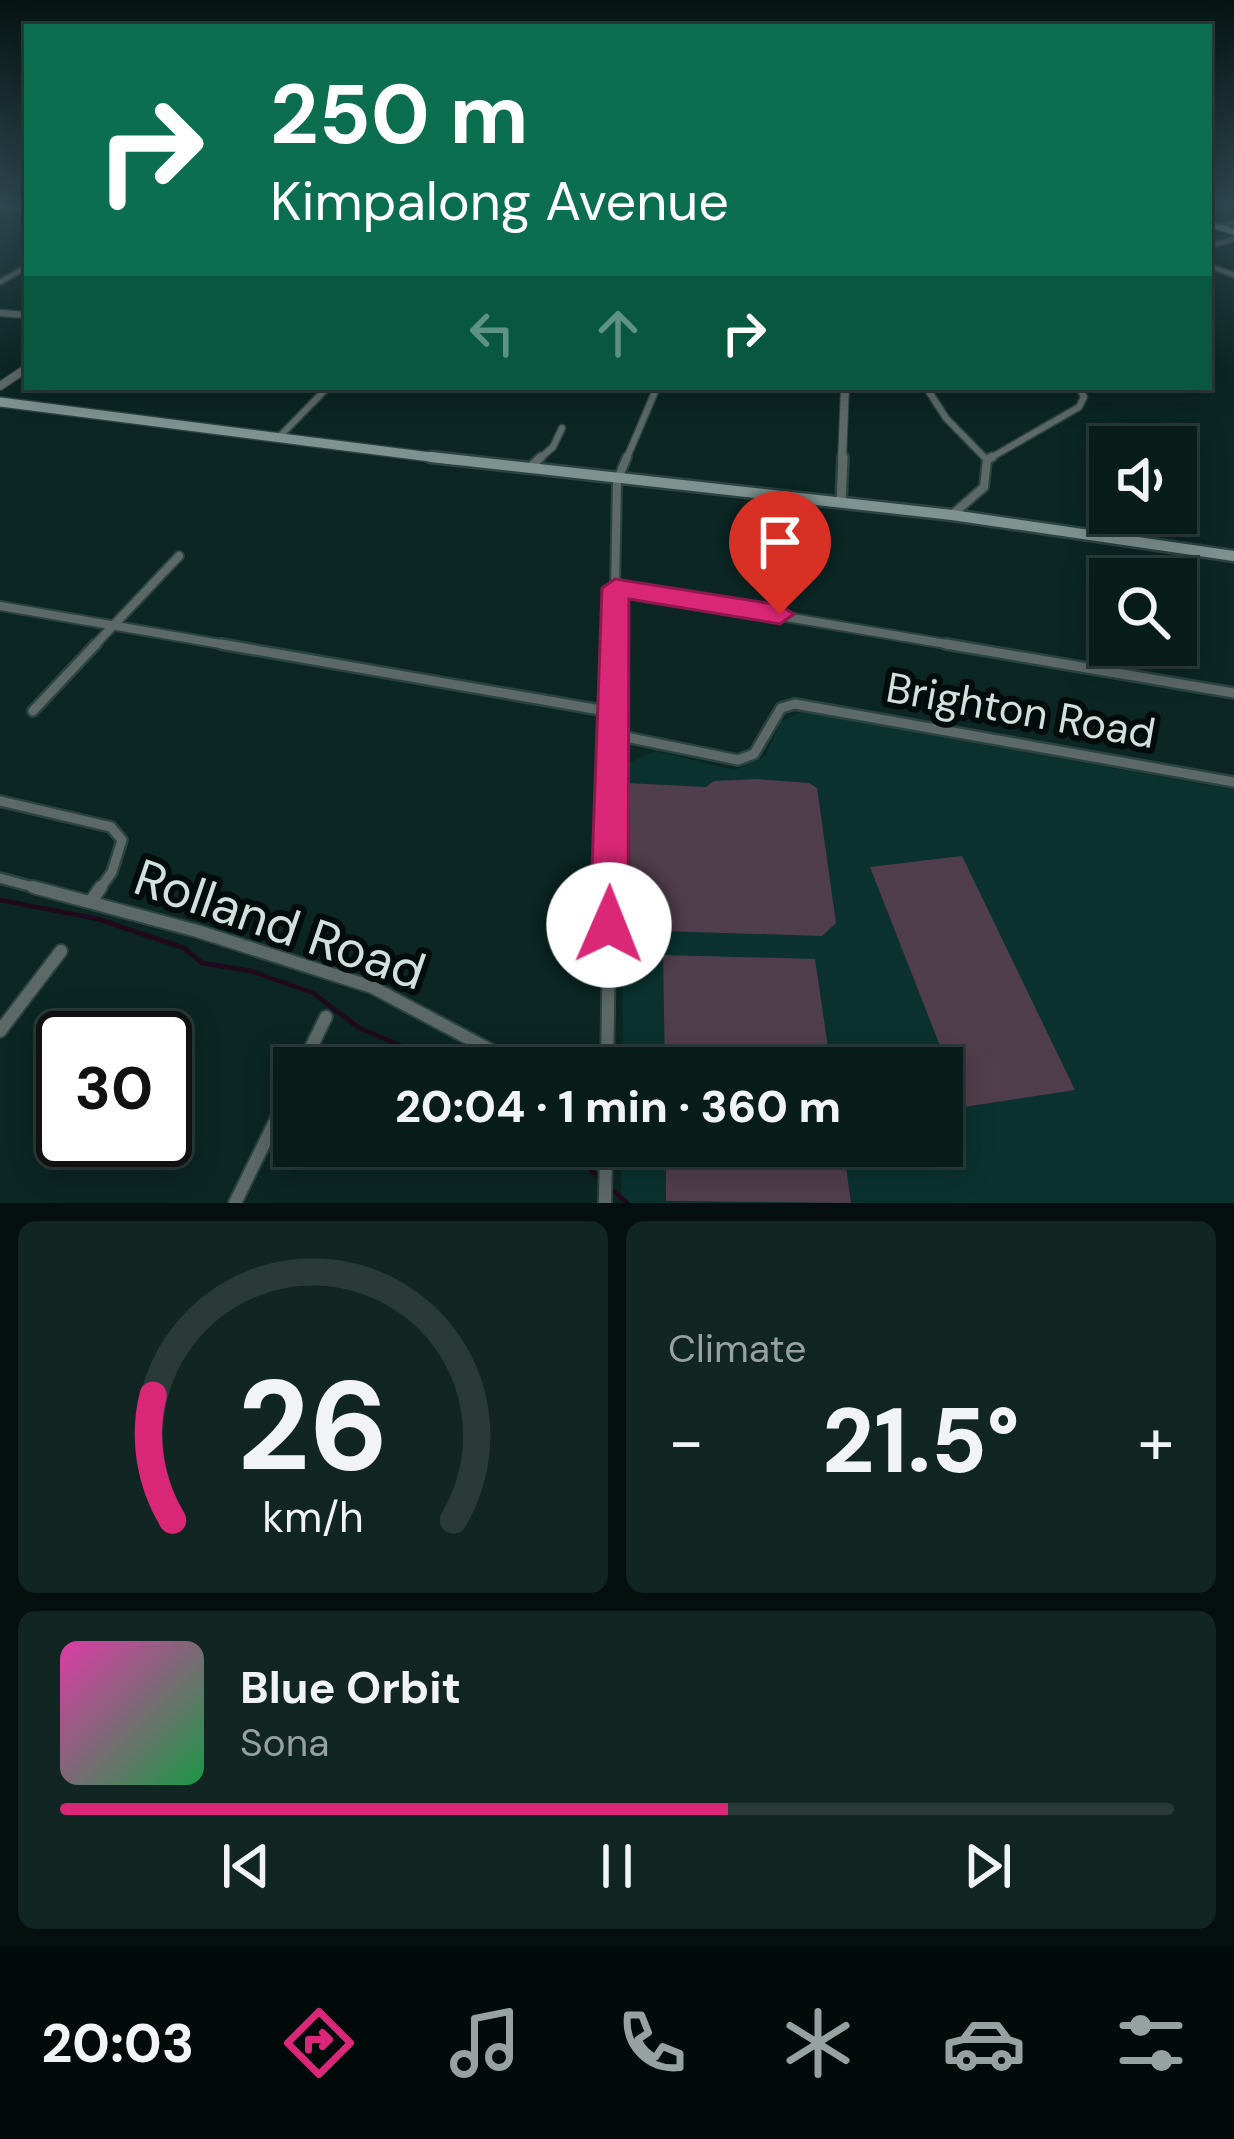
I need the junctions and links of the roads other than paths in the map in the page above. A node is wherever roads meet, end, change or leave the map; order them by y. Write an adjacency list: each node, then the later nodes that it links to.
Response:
1 (325, 390): 8 (street)
2 (656, 390): 11 (street)
3 (845, 390): 12 (street)
4 (928, 390): 9 (street)
5 (1080, 390): 9 (street)
6 (0, 402): 8 (main road)
7 (562, 428): 10 (street)
8 (280, 436): 10 (main road)
9 (987, 460): 13 (street)
10 (529, 468): 11 (main road)
11 (617, 481): 12 (main road); 16 (street)
12 (841, 503): 13 (main road)
13 (952, 515): 15 (main road)
14 (179, 556): 18 (street)
15 (1234, 556)
16 (615, 588): 19 (street); 21 (street)
17 (0, 606): 18 (street)
18 (113, 628): 20 (street); 21 (street)
19 (1234, 693)
20 (33, 711)
21 (611, 712): 22 (street)
22 (611, 734): 23 (street, Brighton Road); 32 (street)
23 (1234, 782)
24 (0, 801): 26 (street)
25 (0, 878): 26 (street, Rolland Road)
26 (92, 902): 31 (street, Rolland Road)
27 (61, 951): 29 (street)
28 (326, 1016): 30 (street)
29 (0, 1031)
30 (311, 1047)
31 (485, 1047)
32 (607, 1047)
33 (273, 1126): 35 (street)
34 (606, 1167): 36 (street)
35 (235, 1203)
36 (605, 1203)

